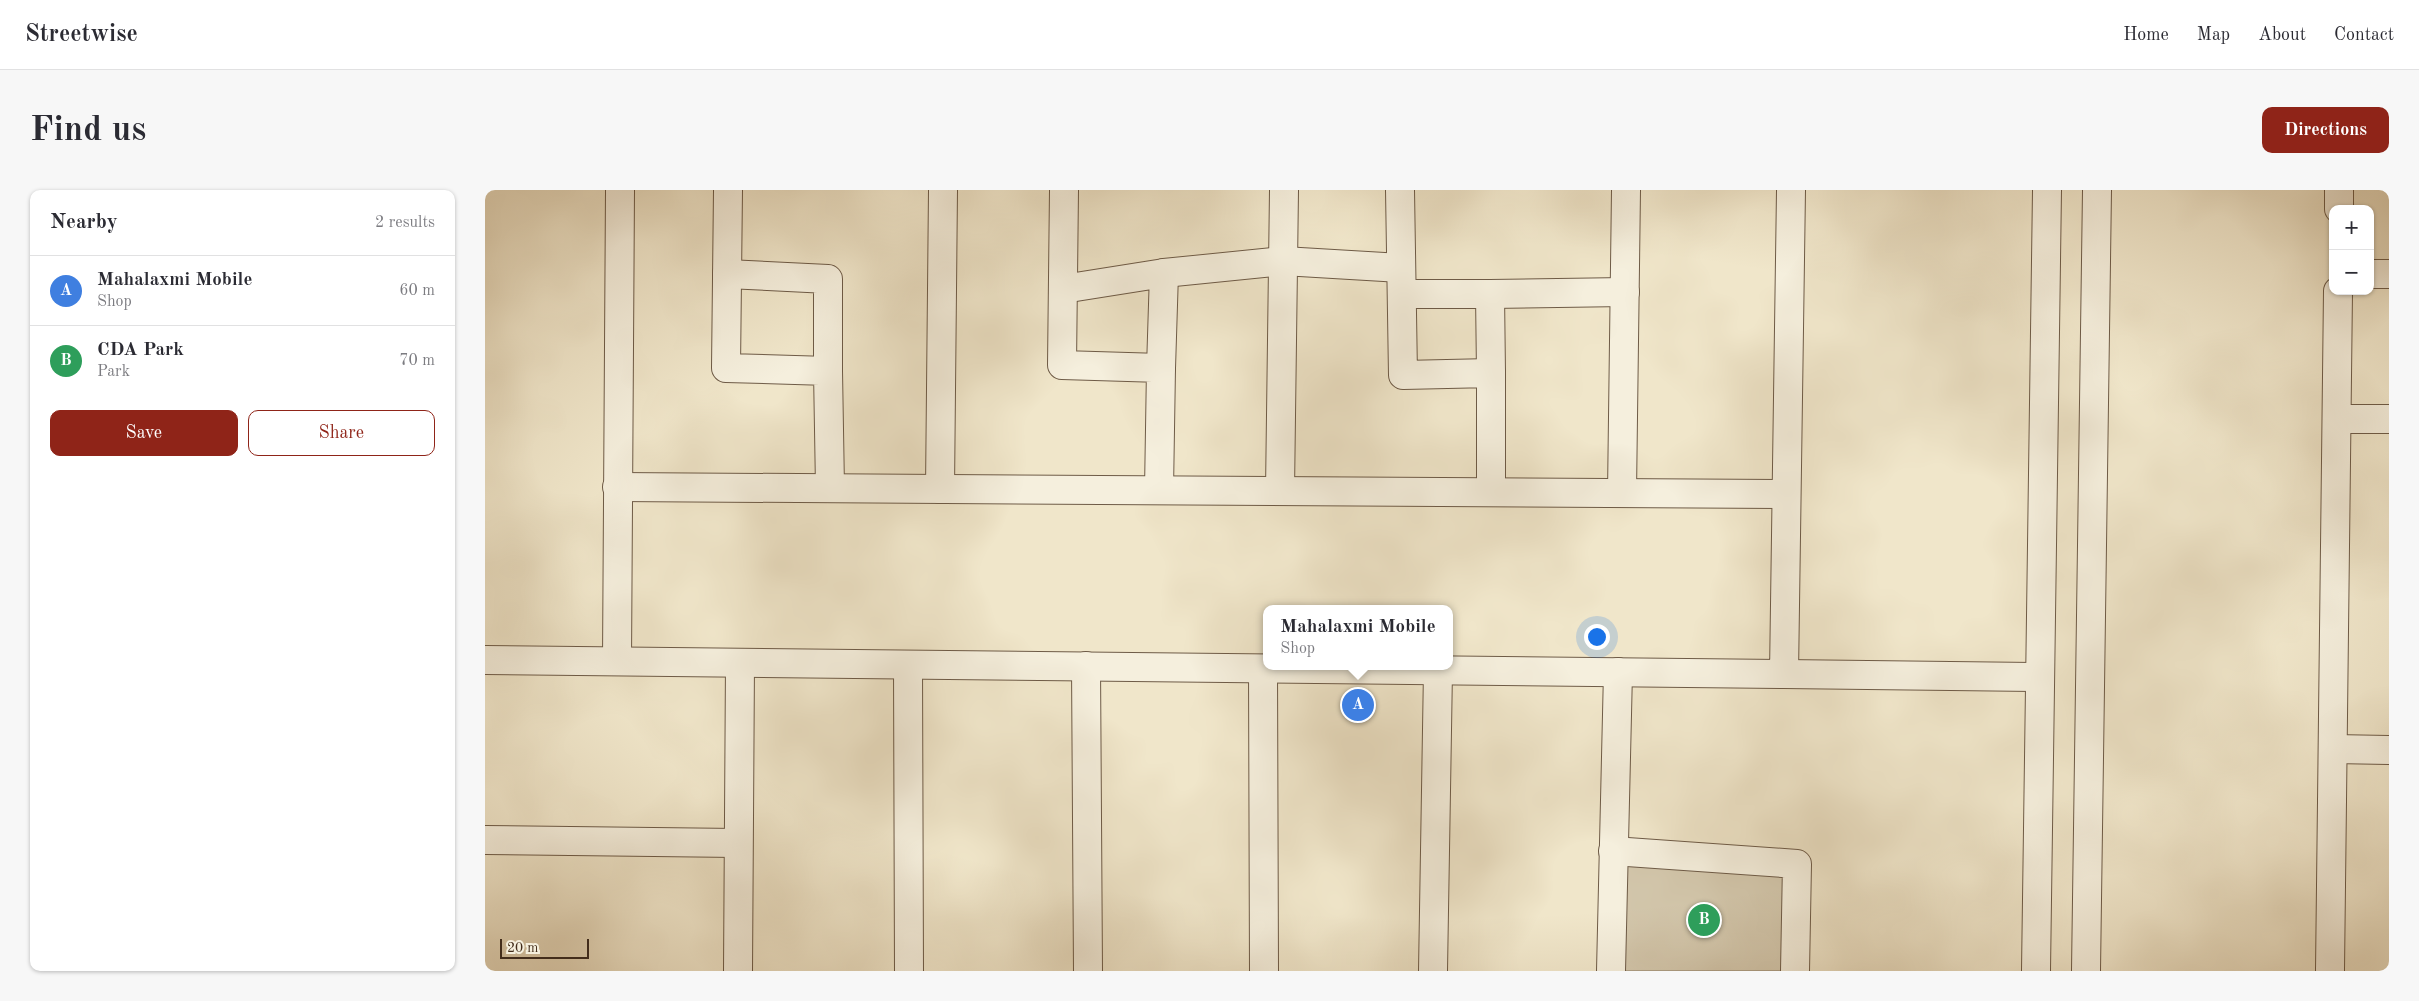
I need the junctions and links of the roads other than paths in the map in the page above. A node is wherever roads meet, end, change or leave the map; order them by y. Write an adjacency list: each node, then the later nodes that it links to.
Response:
1 (620, 190): 28 (street)
2 (728, 190): 15 (street)
3 (943, 190): 30 (street)
4 (1064, 190): 19 (street)
5 (1284, 190): 13 (street)
6 (1400, 190): 18 (street)
7 (1626, 190): 20 (street)
8 (1791, 190): 35 (street)
9 (2047, 190): 46 (street)
10 (2097, 190): 60 (street)
11 (2339, 190): 12 (street)
12 (2339, 205)
13 (1283, 261): 14 (street); 18 (street); 32 (street)
14 (1164, 273): 19 (street); 23 (street)
15 (727, 274): 24 (street); 24 (street)
16 (2374, 274): 17 (street)
17 (2389, 274)
18 (1401, 281): 21 (street); 25 (street)
19 (1063, 289): 23 (street)
20 (1625, 292): 21 (street); 34 (street)
21 (1490, 294): 25 (street)
22 (2338, 295): 26 (street)
23 (1161, 368): 31 (street)
24 (828, 370): 29 (street)
25 (1491, 373): 33 (street)
26 (2337, 419): 27 (street); 47 (street)
27 (2389, 419)
28 (617, 487): 29 (street); 37 (street)
29 (829, 488): 30 (street)
30 (940, 489): 31 (street)
31 (1159, 490): 32 (street)
32 (1280, 491): 33 (street)
33 (1491, 492): 34 (street)
34 (1622, 493): 35 (street)
35 (1787, 494): 45 (street)
36 (485, 660): 37 (street)
37 (617, 661): 38 (street)
38 (740, 663): 39 (street); 50 (street)
39 (908, 665): 40 (street); 53 (street)
40 (1086, 666): 41 (street); 54 (street)
41 (1263, 668)
42 (1263, 670): 55 (street)
43 (1438, 670): 44 (street); 56 (street)
44 (1618, 672): 45 (street); 51 (street)
45 (1784, 674): 46 (street)
46 (2040, 677): 59 (street)
47 (2333, 749): 48 (street); 61 (street)
48 (2389, 750)
49 (485, 840): 50 (street)
50 (737, 843): 52 (street)
51 (1613, 851): 57 (street); 58 (street)
52 (738, 971)
53 (909, 971)
54 (1088, 971)
55 (1264, 971)
56 (1433, 971)
57 (1611, 971)
58 (1795, 971)
59 (2036, 971)
60 (2086, 971)
61 (2330, 971)

